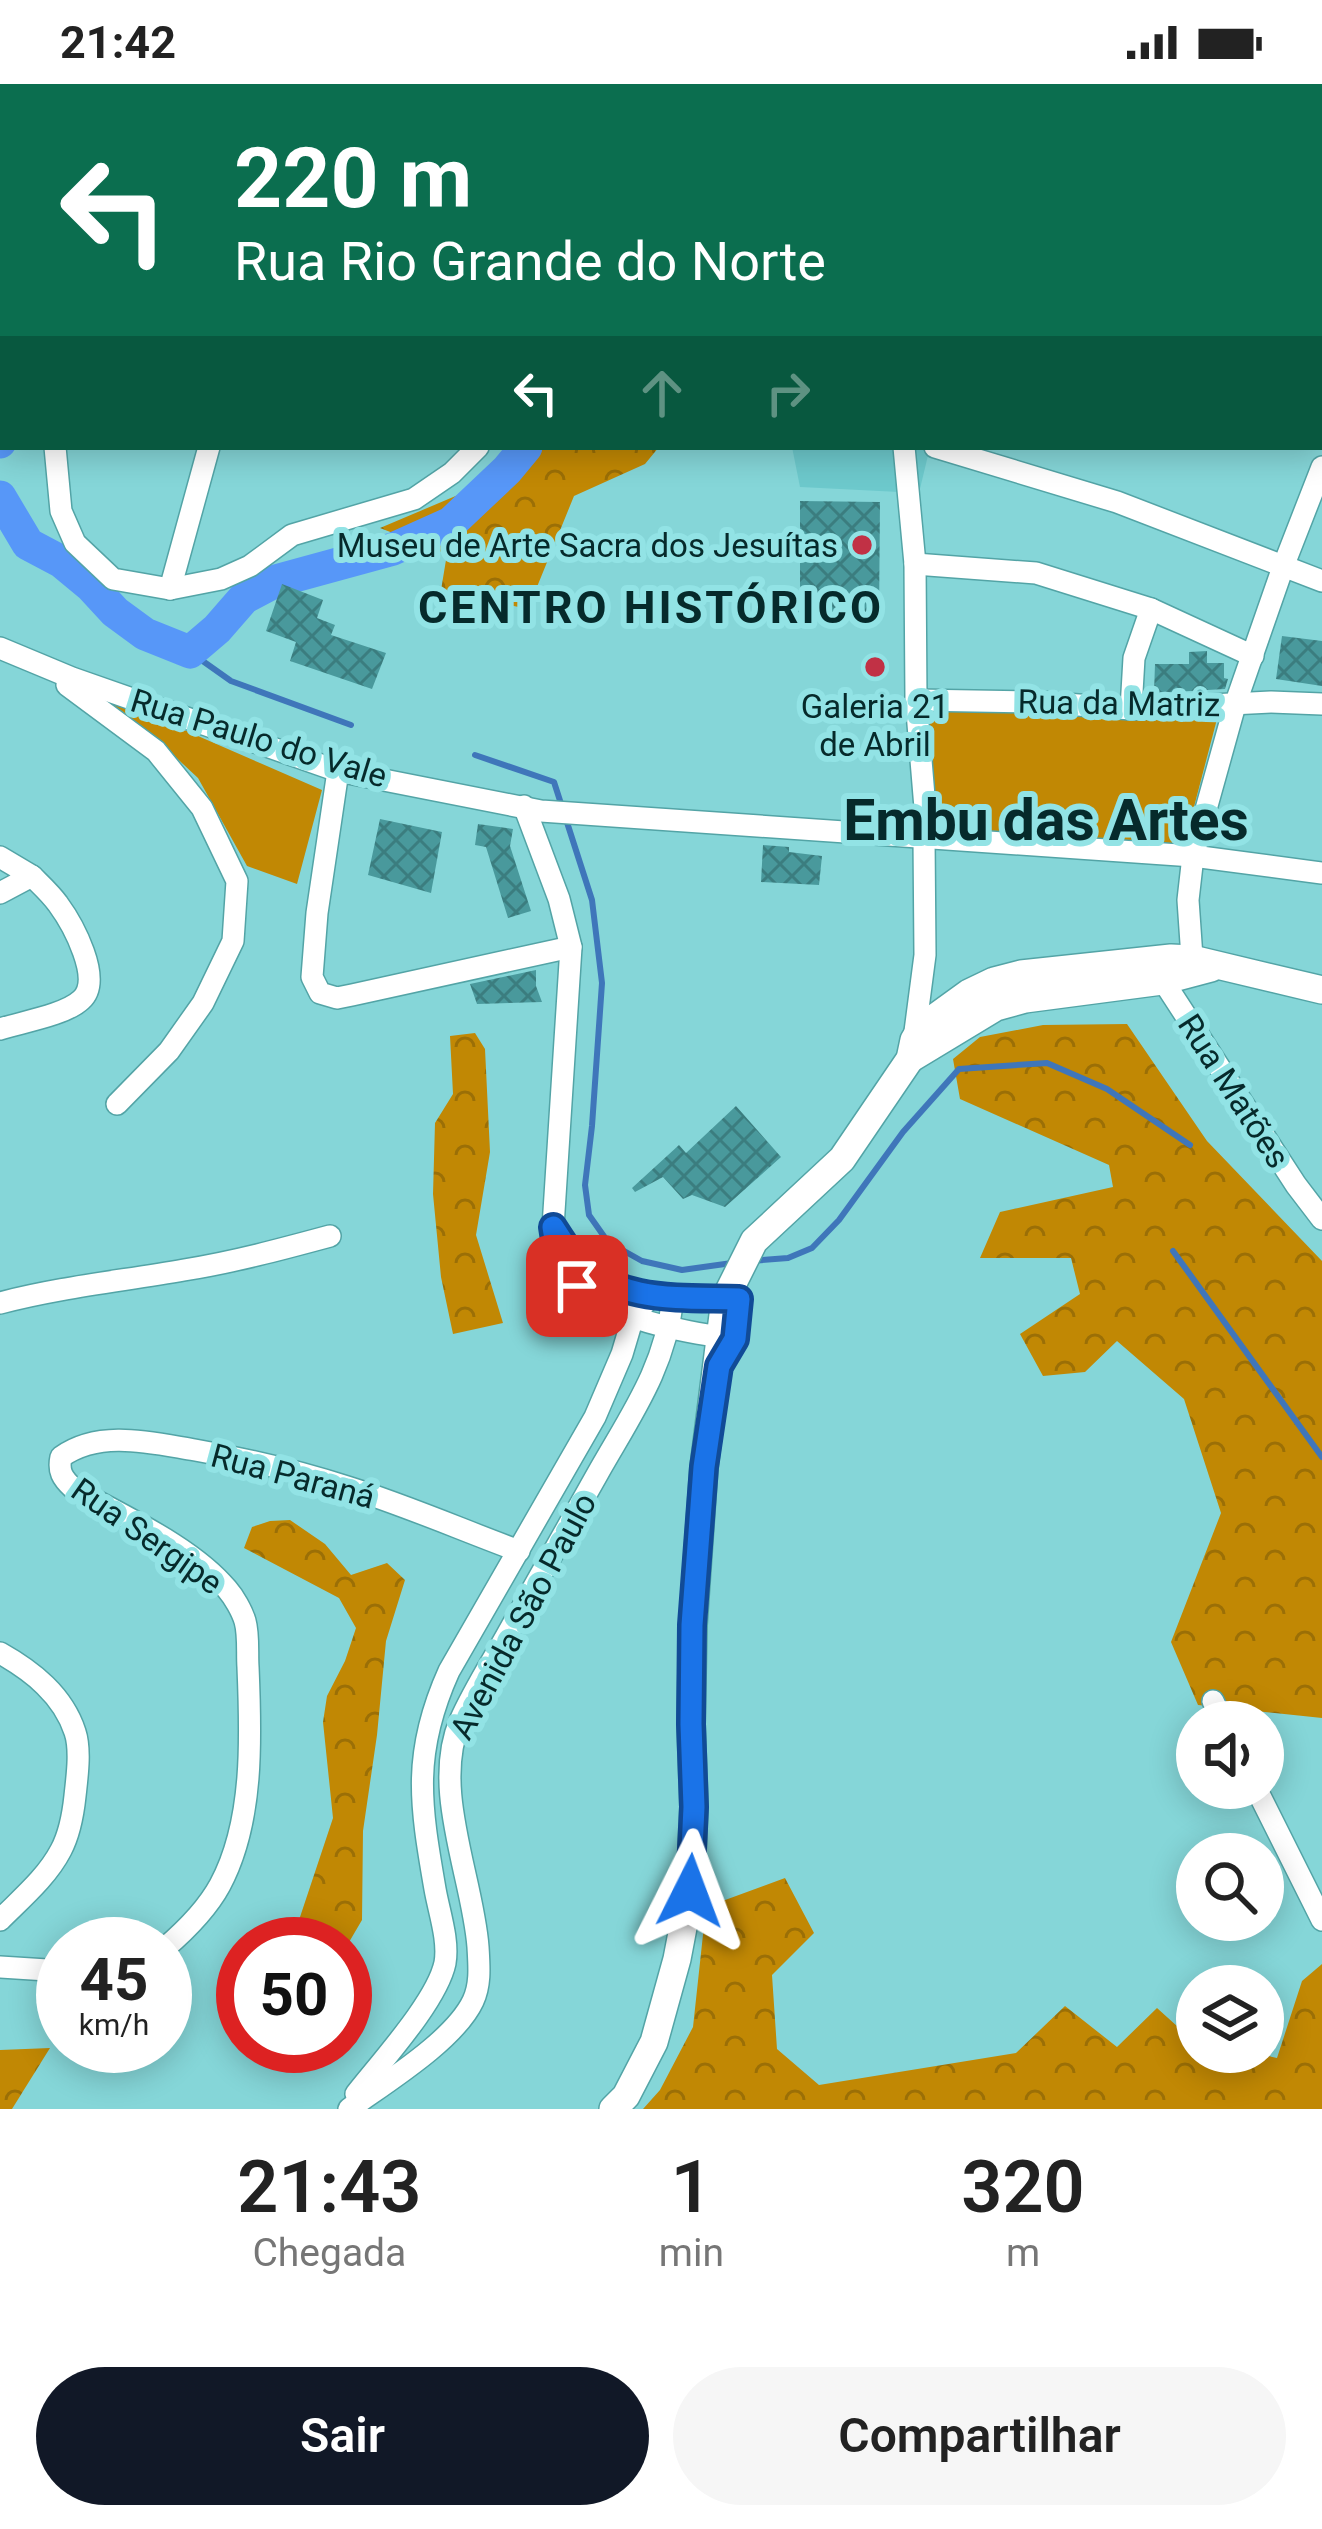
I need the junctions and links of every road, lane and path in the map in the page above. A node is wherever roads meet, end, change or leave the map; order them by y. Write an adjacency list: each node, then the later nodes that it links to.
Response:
1 (55, 450): 10 (street)
2 (208, 450): 10 (street)
3 (475, 450): 10 (street)
4 (904, 450): 7 (street)
5 (945, 450): 8 (street)
6 (1322, 466): 8 (street)
7 (915, 565): 11 (street); 14 (street)
8 (1283, 567): 9 (street); 13 (street)
9 (1322, 581)
10 (170, 589)
11 (1151, 609): 13 (street); 17 (street)
12 (8, 651): 18 (street, Rua Paulo do Vale); 31 (street)
13 (1252, 656): 16 (street)
14 (916, 700): 17 (street, Rua da Matriz); 20 (street)
15 (1322, 704): 16 (street, Rua da Matriz)
16 (1235, 705): 17 (street, Rua da Matriz); 21 (street)
17 (1131, 709)
18 (338, 771): 19 (street, Rua Paulo do Vale); 26 (street)
19 (532, 808): 20 (street, Rua Paulo do Vale); 26 (street)
20 (924, 838): 21 (street, Rua Paulo do Vale); 30 (street)
21 (1193, 856): 23 (street, Rua Paulo do Vale); 27 (street)
22 (0, 857): 24 (street)
23 (1322, 873)
24 (32, 876): 25 (street); 29 (street)
25 (0, 893)
26 (571, 947): 35 (street)
27 (1186, 963): 28 (main road); 30 (main road); 32 (street, Rua Matões)
28 (1322, 990)
29 (0, 1029)
30 (912, 1050): 37 (main road)
31 (117, 1104)
32 (1296, 1185): 33 (street); 34 (street, Rua Matões)
33 (1322, 1204)
34 (1322, 1219)
35 (553, 1227): 38 (street); 40 (street)
36 (330, 1236): 39 (street)
37 (738, 1280): 38 (street); 42 (main road)
38 (662, 1296): 40 (street, Avenida São Paulo); 41 (street, Avenida São Paulo)
39 (0, 1303)
40 (633, 1317): 41 (street); 44 (street, Avenida São Paulo)
41 (670, 1327): 42 (street); 52 (street, Avenida São Paulo)
42 (724, 1347): 53 (main road)
43 (62, 1456): 44 (street, Rua Paraná); 49 (street, Rua Sergipe)
44 (519, 1551): 52 (street, Avenida São Paulo)
45 (0, 1653): 47 (street)
46 (1266, 1809): 48 (street)
47 (0, 1920)
48 (1322, 1920)
49 (192, 1921)
50 (0, 1967): 51 (street)
51 (36, 1969)
52 (347, 2109)
53 (614, 2109)

